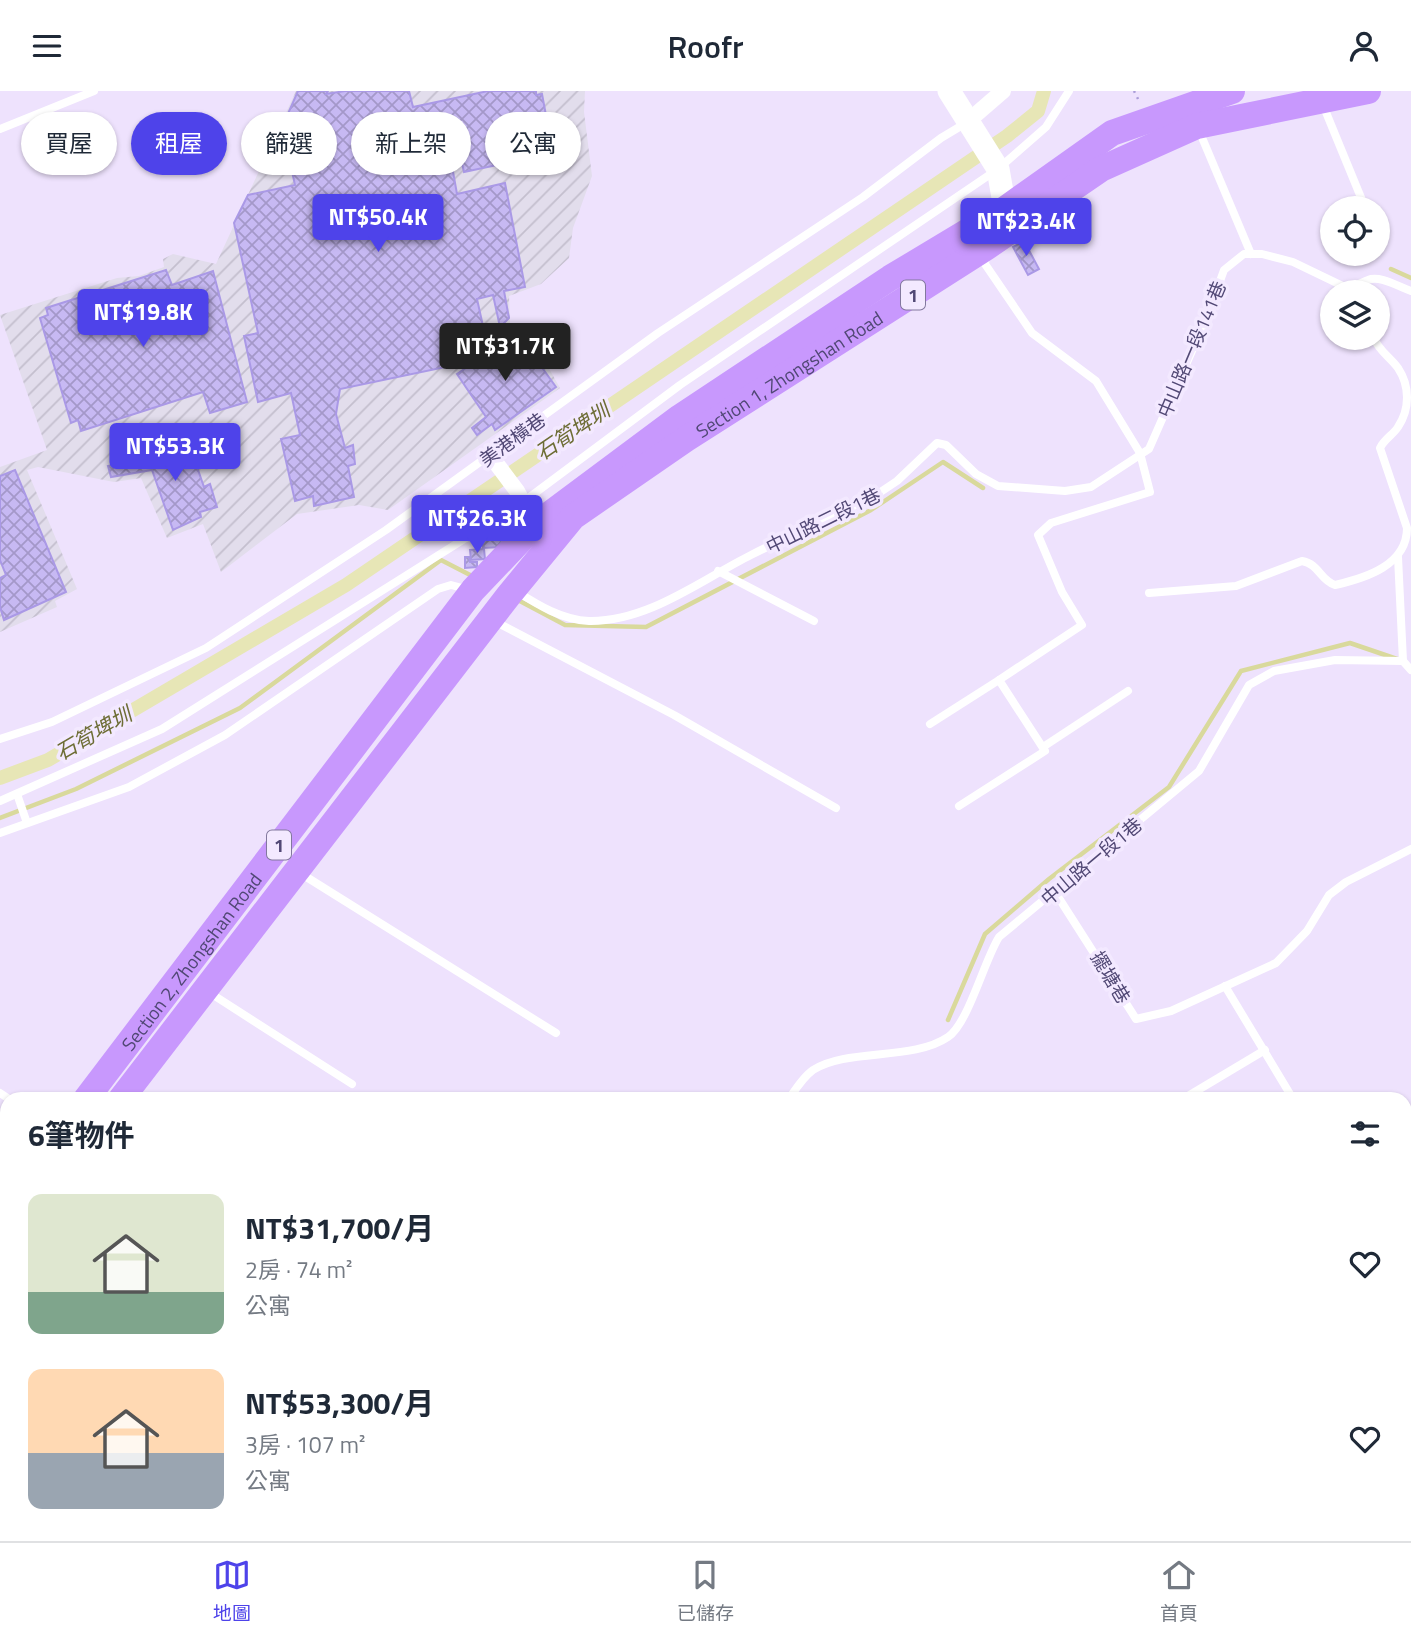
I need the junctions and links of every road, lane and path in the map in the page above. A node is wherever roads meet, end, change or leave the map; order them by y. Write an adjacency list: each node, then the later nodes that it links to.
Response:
1 (94, 91): 9 (lane)
2 (949, 91): 10 (street)
3 (1003, 91): 10 (street)
4 (1069, 91): 11 (lane)
5 (1233, 91): 13 (main road, Section 1, Zhongshan Road / 1)
6 (1368, 91): 7 (main road, Section 1, Zhongshan Road / 1)
7 (1320, 99): 8 (main road, Section 1, Zhongshan Road / 1); 12 (lane)
8 (1197, 125): 14 (main road, Section 1, Zhongshan Road / 1); 15 (lane)
9 (0, 129)
10 (970, 129): 11 (street); 23 (lane, 美港橫巷)
11 (995, 165): 13 (street); 24 (lane)
12 (1361, 196)
13 (1005, 209): 14 (street); 24 (main road, Section 1, Zhongshan Road / 1)
14 (987, 247): 22 (lane); 28 (main road, Section 1, Zhongshan Road / 1)
15 (1251, 254): 16 (lane); 22 (lane, 中山路一段141巷)
16 (1330, 280)
17 (1390, 283): 18 (lane)
18 (1411, 291)
19 (1383, 350): 20 (lane)
20 (1399, 370): 21 (lane); 25 (lane)
21 (1411, 370)
22 (1140, 453): 26 (lane, 中山路二段1巷); 34 (lane)
23 (490, 456): 24 (street); 37 (lane, 美港橫巷)
24 (525, 506): 27 (main road, Section 1, Zhongshan Road / 1); 39 (lane)
25 (1398, 557): 29 (lane); 32 (lane)
26 (718, 572): 28 (lane, 中山路二段1巷); 31 (lane)
27 (473, 590): 43 (lane); 53 (main road, Section 2, Zhongshan Road / 1)
28 (512, 592): 30 (main road, 1)
29 (1149, 593)
30 (491, 619): 42 (lane); 46 (main road, Section 2, Zhongshan Road / 1)
31 (814, 621)
32 (1404, 661): 33 (lane); 47 (lane, 中山路一段1巷)
33 (1411, 670)
34 (999, 680): 36 (lane); 38 (lane)
35 (1128, 691): 38 (lane)
36 (930, 724)
37 (0, 739)
38 (1042, 747): 41 (lane)
39 (17, 794): 40 (lane); 43 (lane)
40 (0, 801)
41 (958, 806)
42 (836, 808)
43 (27, 823): 44 (lane)
44 (0, 833)
45 (1411, 849): 48 (lane, 擺塘巷)
46 (296, 871): 49 (main road, Section 2, Zhongshan Road / 1); 50 (lane)
47 (1055, 891): 48 (lane, 擺塘巷); 55 (lane, 中山路一段1巷)
48 (1225, 986): 51 (lane)
49 (207, 991): 52 (lane); 54 (main road, Section 2, Zhongshan Road / 1)
50 (556, 1033)
51 (1265, 1051): 56 (lane); 57 (lane)
52 (352, 1084)
53 (91, 1092)
54 (127, 1092)
55 (795, 1092)
56 (1195, 1092)
57 (1289, 1092)

